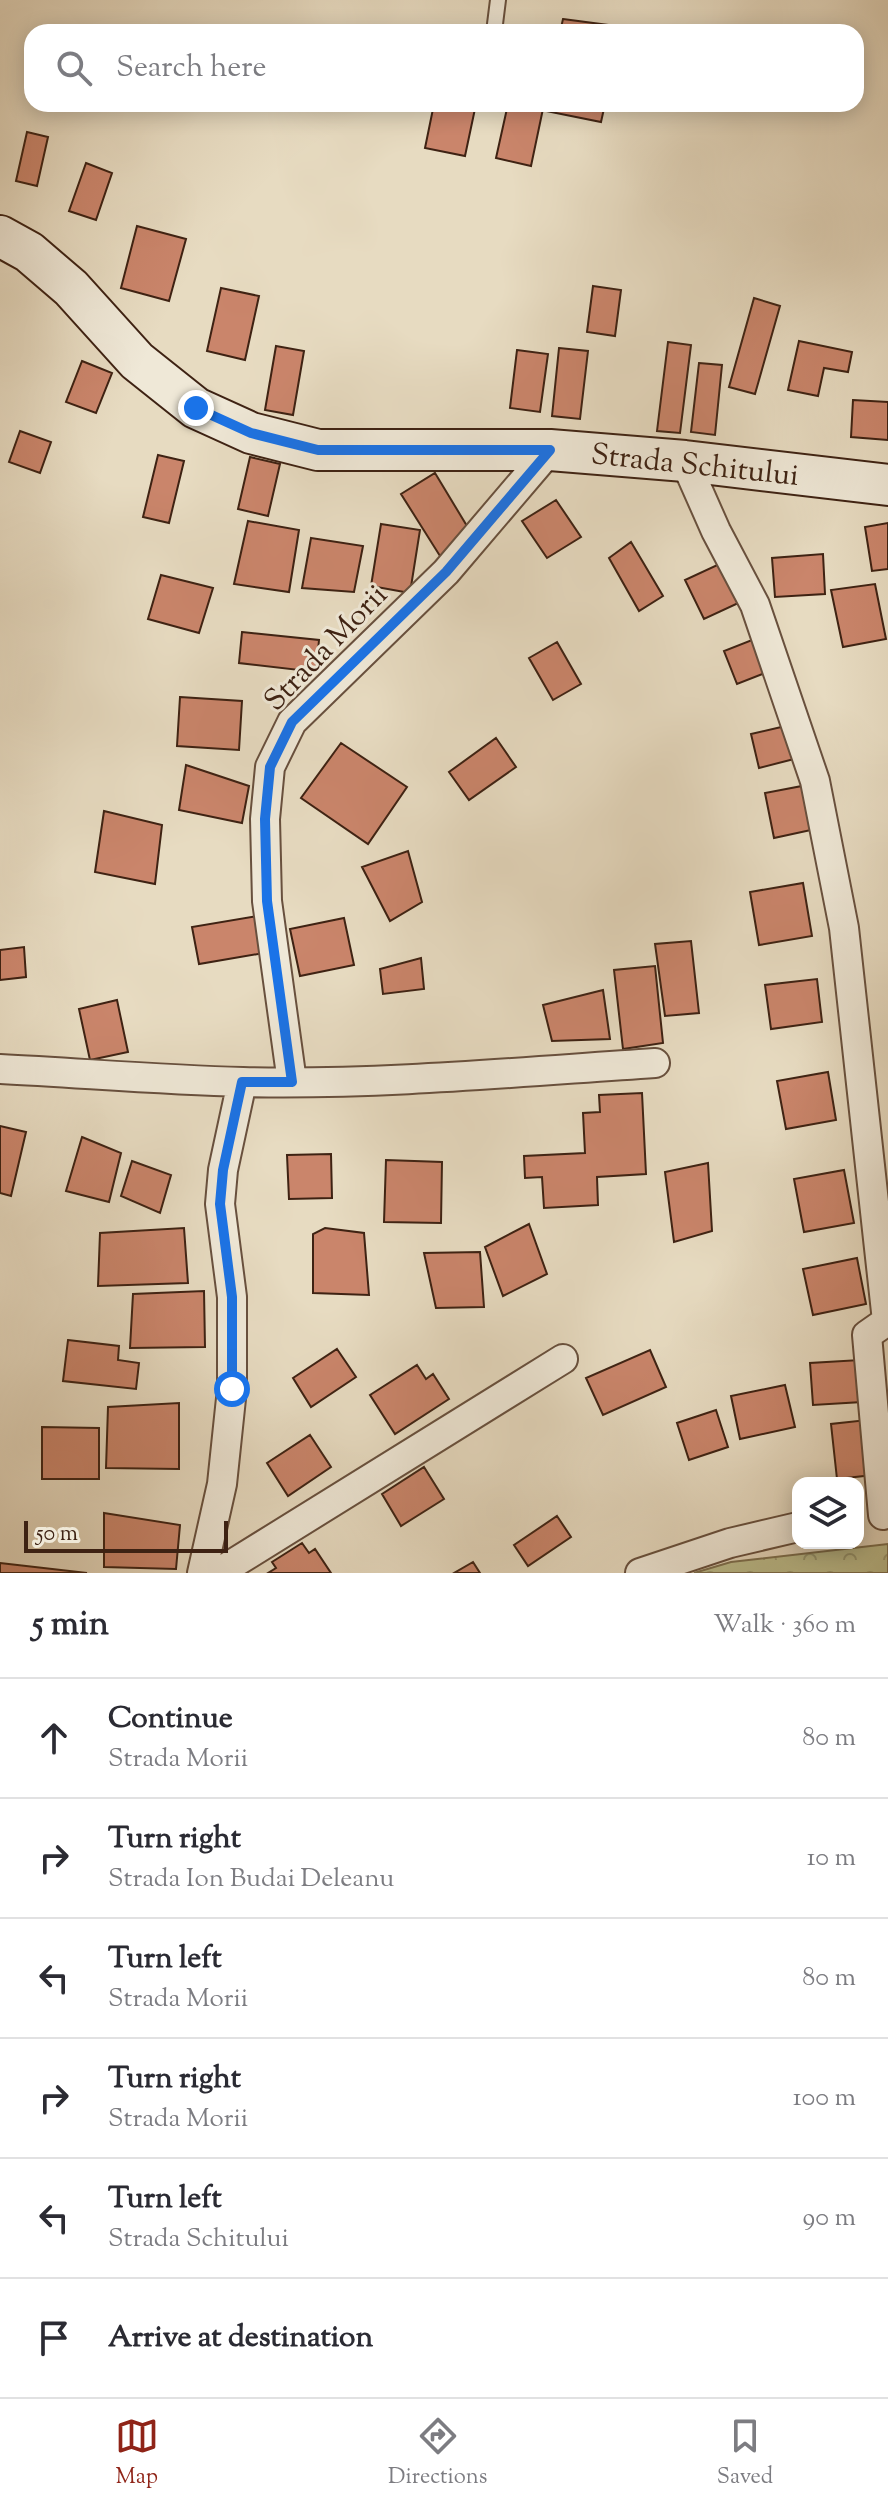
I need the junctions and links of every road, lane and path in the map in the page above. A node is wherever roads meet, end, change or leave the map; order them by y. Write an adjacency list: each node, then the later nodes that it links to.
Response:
1 (498, 0): 2 (lane)
2 (495, 24)
3 (0, 236): 4 (main road, Strada Schitului)
4 (550, 450): 5 (main road, Strada Schitului); 10 (street, Strada Morii)
5 (685, 461): 6 (main road, Strada Schitului); 12 (street)
6 (888, 485)
7 (655, 1063): 10 (street)
8 (0, 1069): 9 (street)
9 (242, 1082): 10 (street); 14 (street)
10 (292, 1082)
11 (563, 1359): 15 (street)
12 (876, 1515)
13 (792, 1528): 16 (street)
14 (202, 1573)
15 (218, 1573)
16 (640, 1573)

